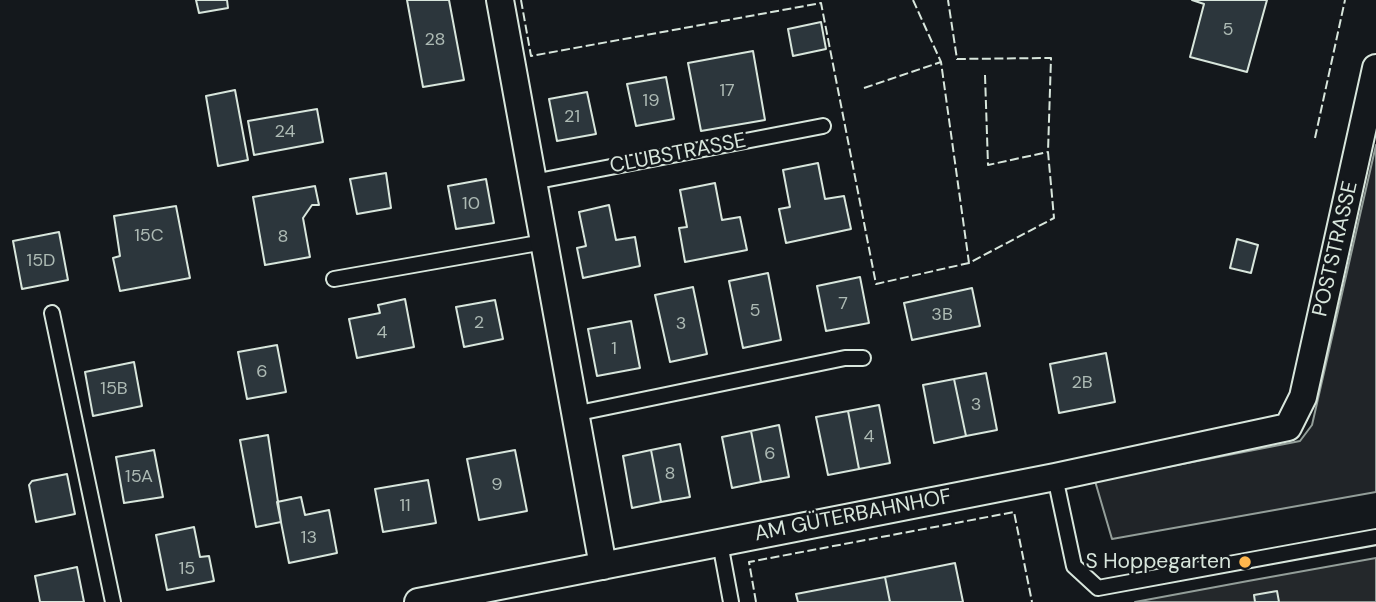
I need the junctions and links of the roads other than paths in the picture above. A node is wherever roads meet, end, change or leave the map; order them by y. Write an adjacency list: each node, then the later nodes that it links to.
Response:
1 (500, 0): 4 (street)
2 (1376, 68): 10 (street, POSTSTRASSE)
3 (823, 126): 4 (lane, CLUBSTRASSE)
4 (533, 182): 5 (street)
5 (544, 242): 6 (lane); 9 (street)
6 (334, 279)
7 (52, 313): 15 (lane)
8 (863, 358): 9 (lane)
9 (574, 414): 14 (street)
10 (1288, 427): 11 (street, AM GÜTERBAHNHOF)
11 (1055, 477): 12 (lane); 13 (street, AM GÜTERBAHNHOF)
12 (1376, 537)
13 (720, 543): 14 (street, AM GÜTERBAHNHOF); 17 (lane)
14 (603, 566): 16 (street, AM GÜTERBAHNHOF)
15 (113, 602)
16 (418, 602)
17 (731, 602)

